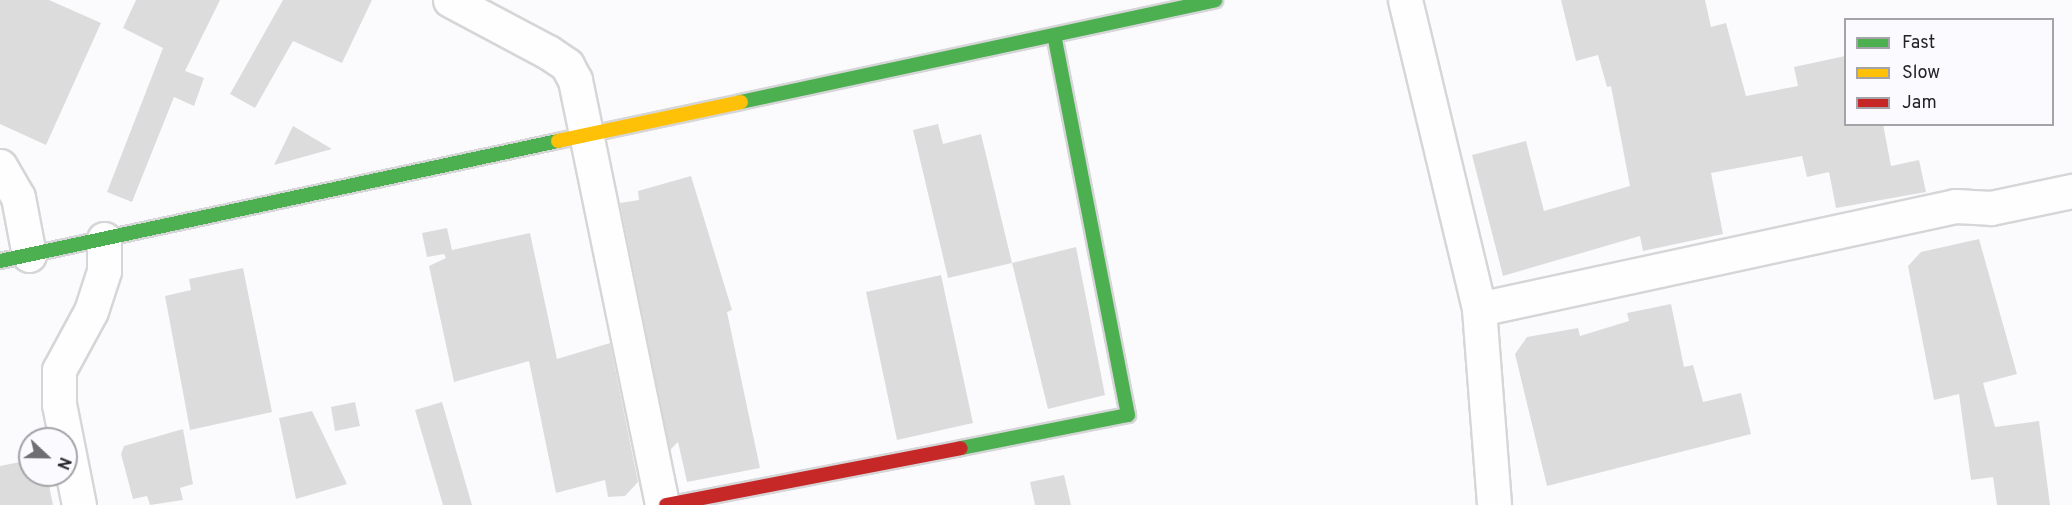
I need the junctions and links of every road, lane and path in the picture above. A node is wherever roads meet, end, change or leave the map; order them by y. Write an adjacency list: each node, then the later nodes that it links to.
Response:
1 (450, 0): 5 (street)
2 (1215, 0): 4 (street)
3 (1405, 0): 10 (street)
4 (1054, 36): 5 (street); 12 (street)
5 (587, 134): 8 (street); 12 (street)
6 (0, 166): 9 (street)
7 (2072, 191): 10 (street)
8 (104, 239): 9 (street); 11 (street)
9 (15, 258)
10 (1479, 309): 13 (street)
11 (79, 505)
12 (664, 505)
13 (1494, 505)

